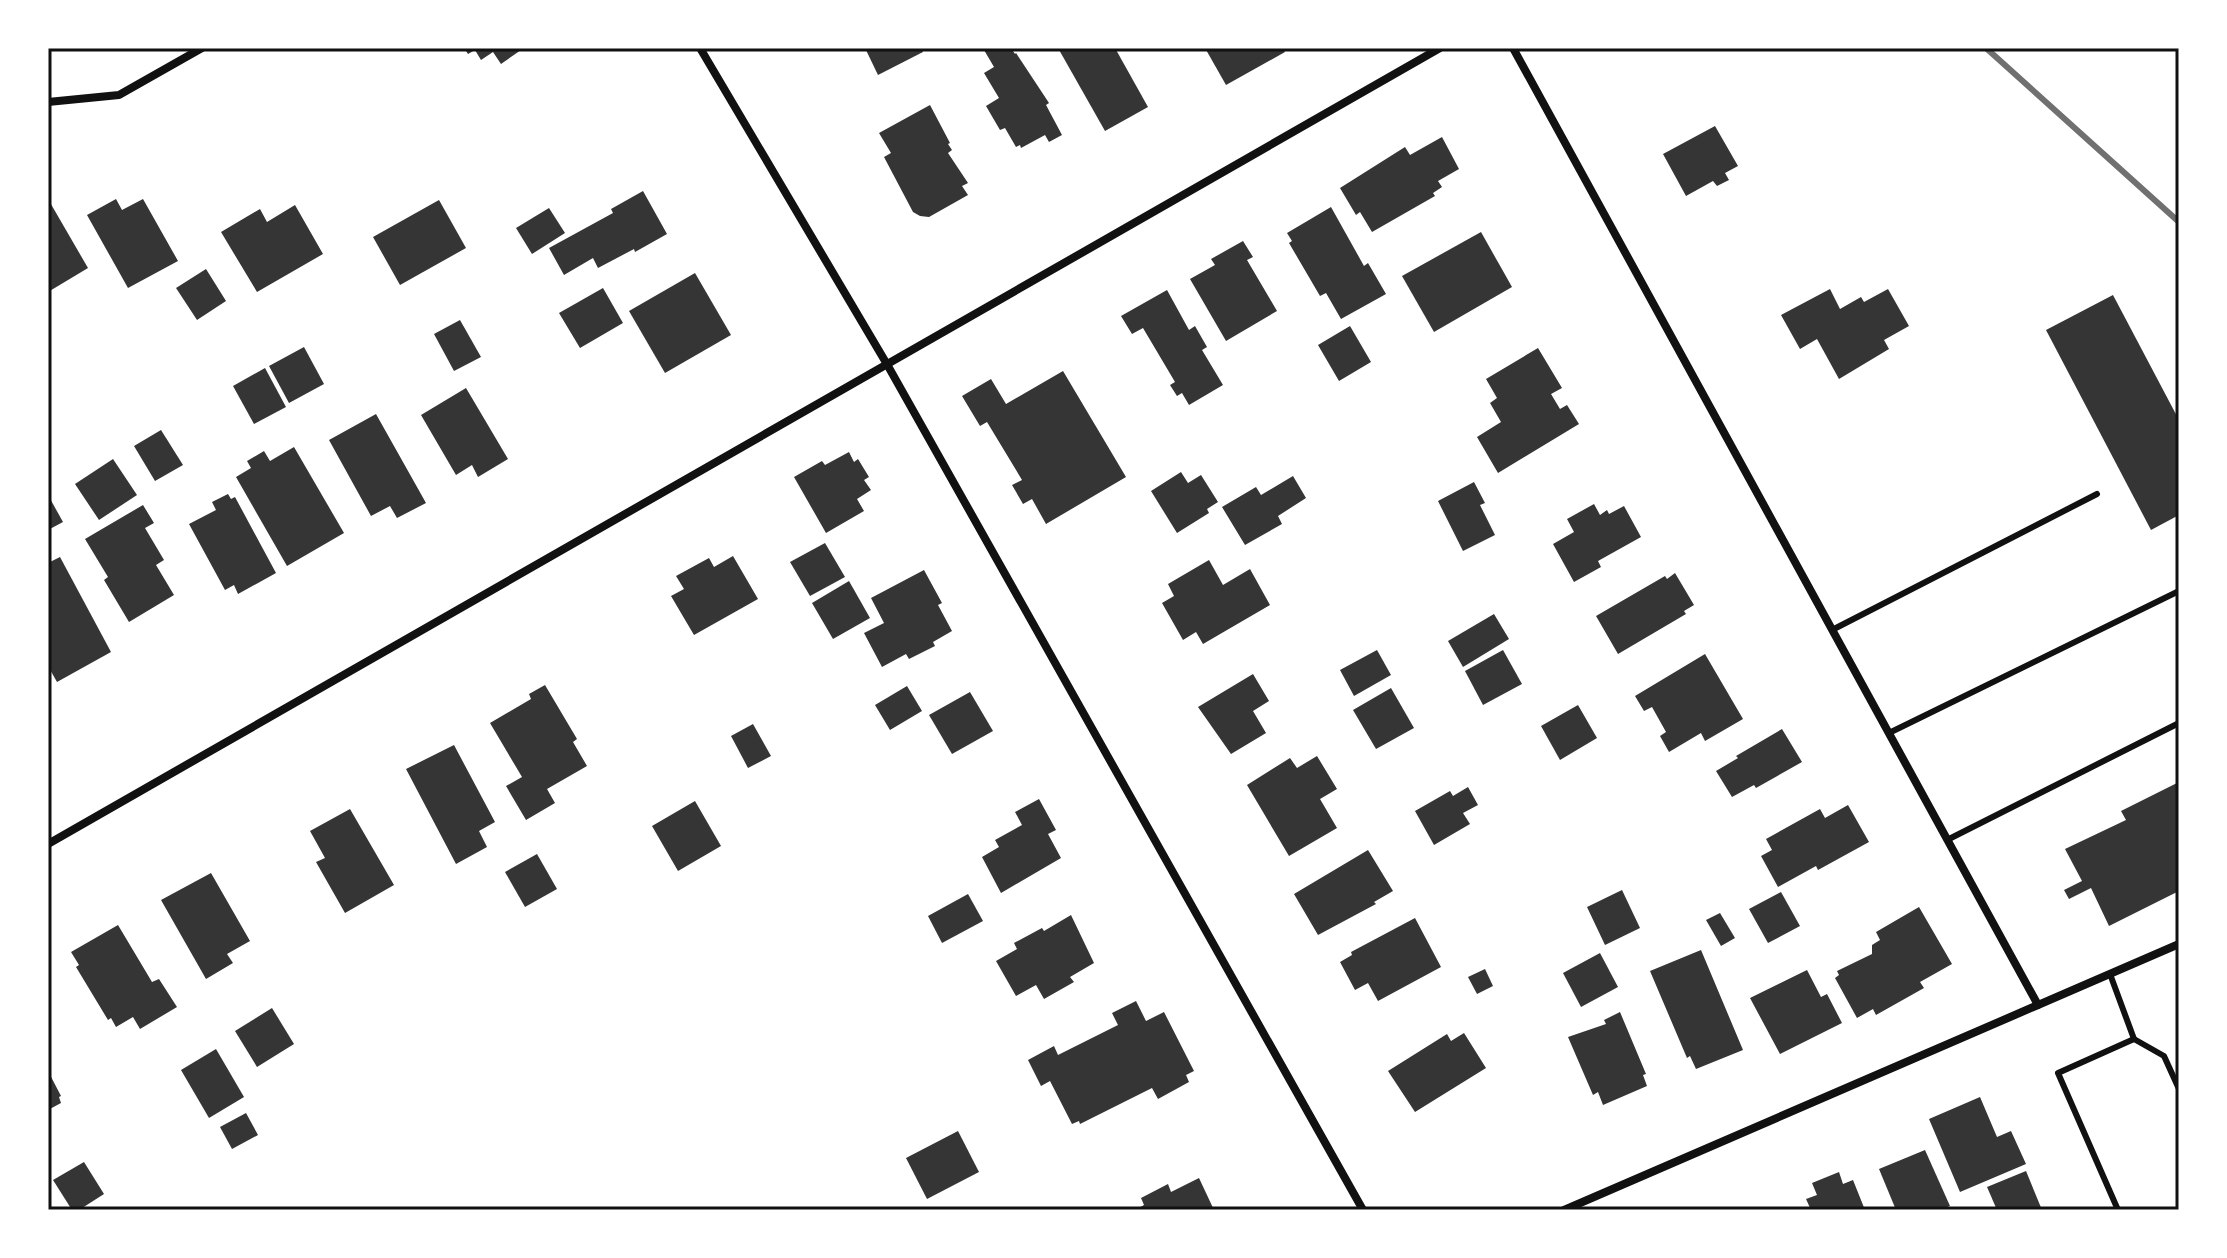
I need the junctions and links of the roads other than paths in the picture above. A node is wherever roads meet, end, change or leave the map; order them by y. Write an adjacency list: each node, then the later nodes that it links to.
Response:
1 (202, 48): 5 (street)
2 (700, 48): 6 (street)
3 (1440, 48): 6 (street)
4 (1513, 48): 9 (street)
5 (48, 102)
6 (888, 366): 13 (street); 19 (street)
7 (2097, 494): 9 (lane)
8 (2179, 591): 11 (lane)
9 (1832, 630): 11 (street)
10 (2179, 723): 12 (lane)
11 (1889, 733): 12 (street)
12 (1947, 840): 16 (street)
13 (48, 844)
14 (2179, 944): 15 (street)
15 (2110, 974): 16 (street); 17 (lane)
16 (2038, 1005): 20 (street)
17 (2134, 1039): 18 (lane); 21 (lane)
18 (2179, 1089)
19 (1363, 1210)
20 (1564, 1210)
21 (2118, 1210)

